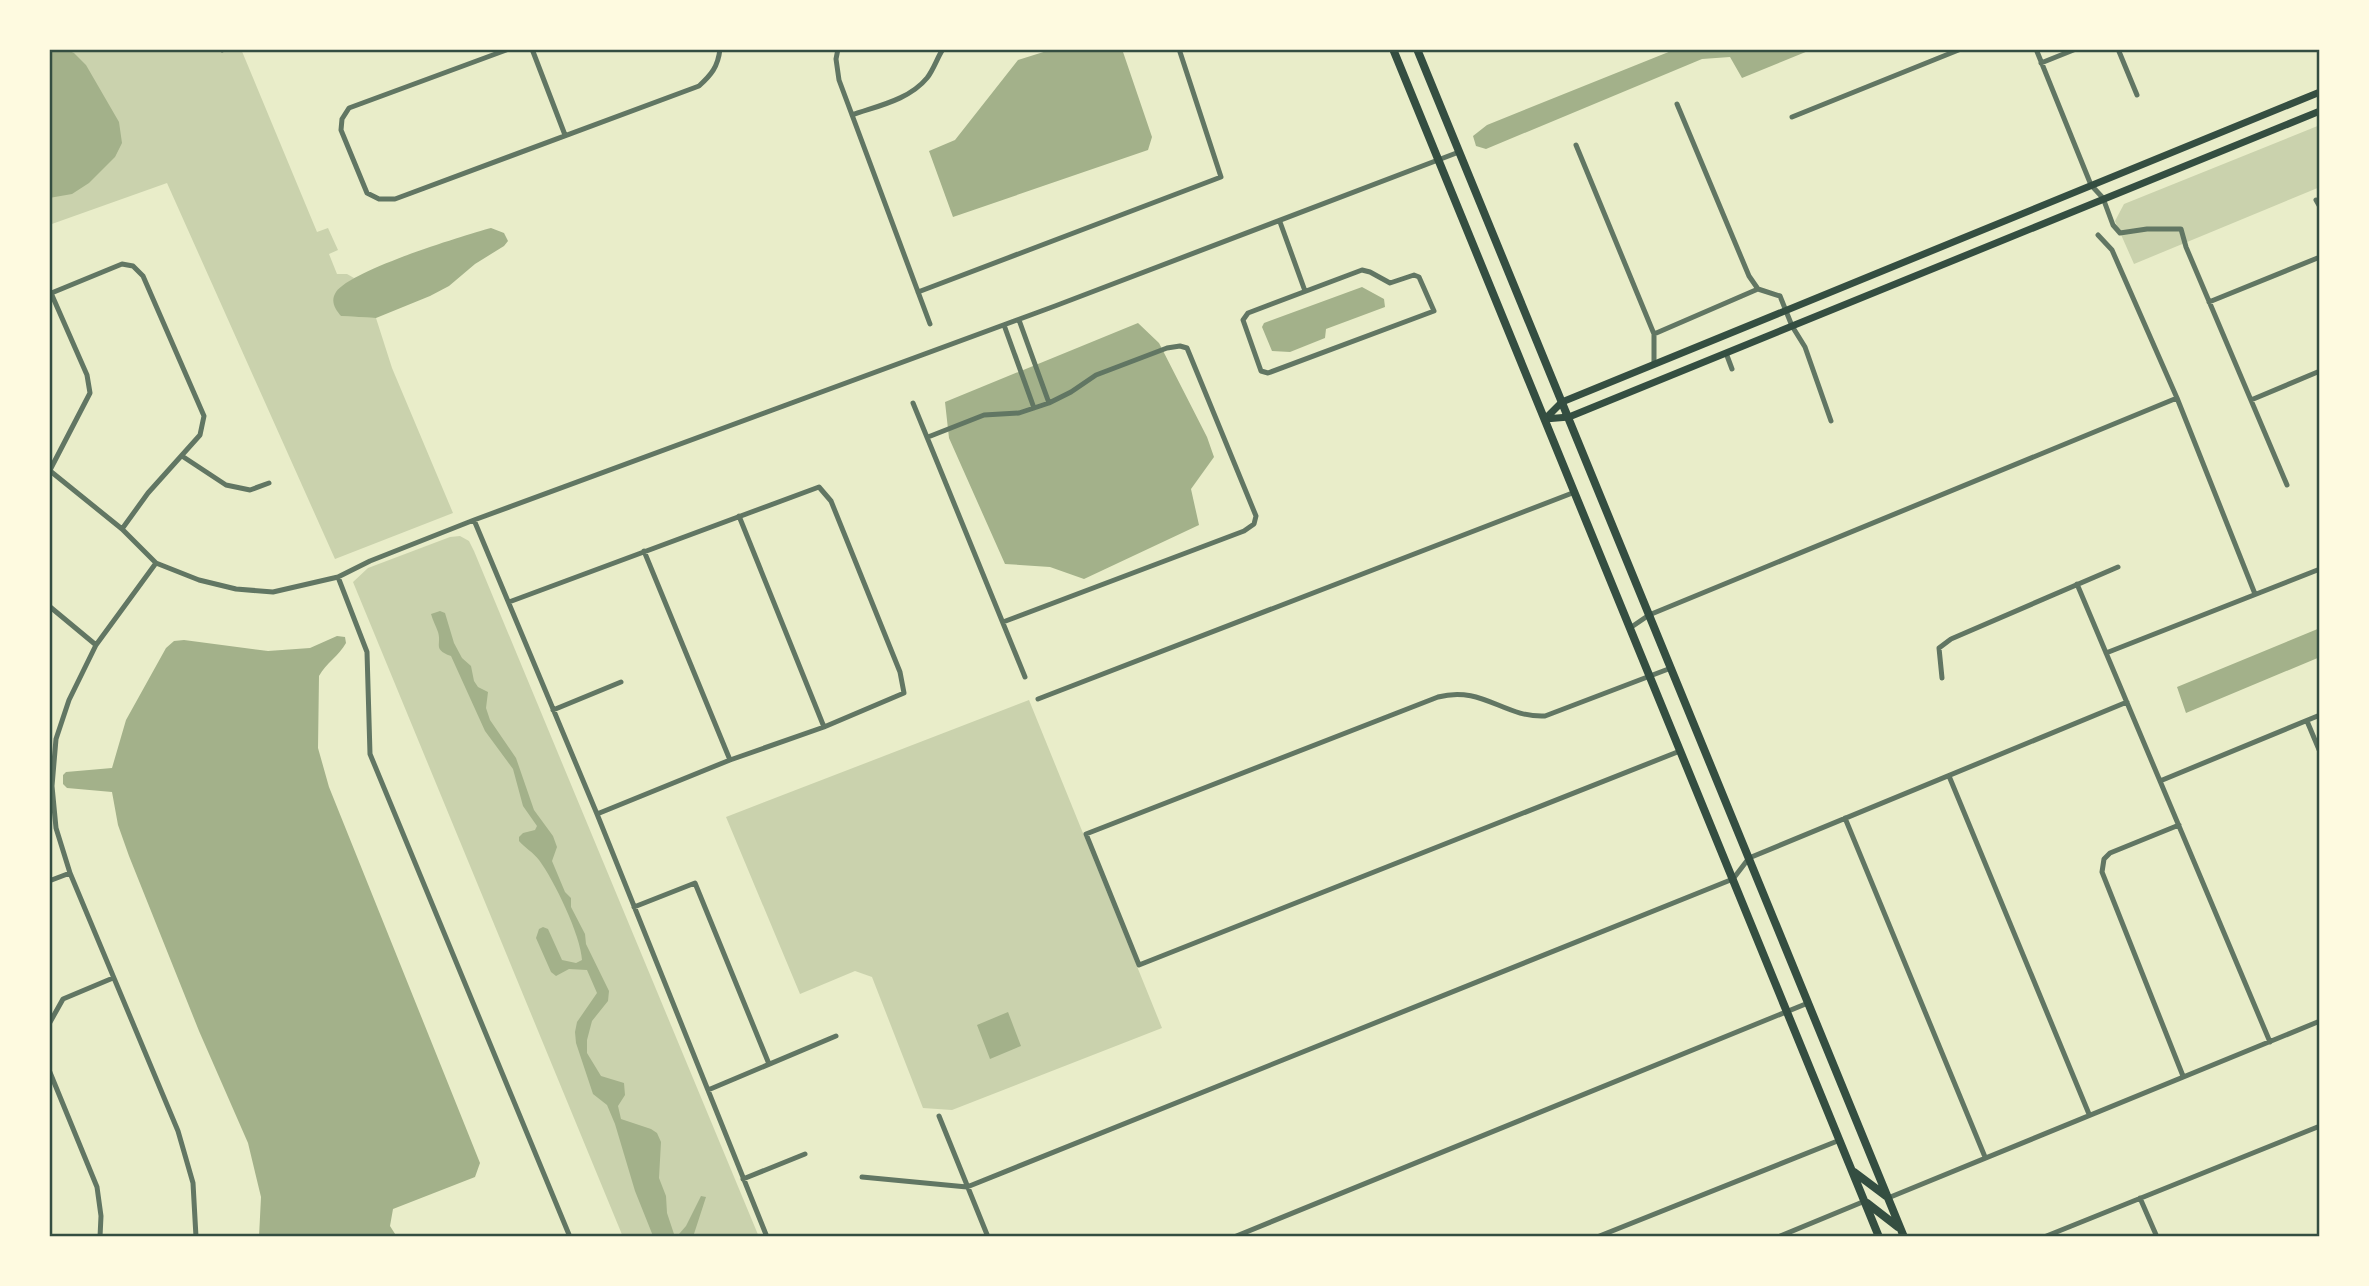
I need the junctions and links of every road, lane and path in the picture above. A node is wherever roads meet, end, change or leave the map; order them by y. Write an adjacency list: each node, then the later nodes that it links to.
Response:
1 (509, 49): 20 (street)
2 (532, 49): 20 (street)
3 (720, 49): 20 (street)
4 (838, 49): 18 (street)
5 (943, 49): 18 (street)
6 (1179, 49): 33 (street)
7 (1394, 49): 23 (main road)
8 (1417, 49): 22 (main road)
9 (1961, 49): 19 (street)
10 (2036, 49): 13 (street)
11 (2076, 49): 13 (street)
12 (2118, 49): 15 (street)
13 (2041, 63): 24 (street)
14 (2320, 92): 24 (main road)
15 (2137, 95)
16 (1677, 104): 31 (street)
17 (2318, 111): 25 (main road)
18 (852, 116): 33 (street)
19 (1792, 117)
20 (565, 135)
21 (1576, 145): 41 (street)
22 (1460, 152): 23 (street); 49 (main road)
23 (1439, 161): 28 (street); 53 (main road)
24 (2091, 185): 25 (street); 36 (main road)
25 (2104, 198): 35 (street); 40 (main road)
26 (2316, 200): 27 (street)
27 (2320, 207)
28 (1280, 222): 32 (street); 37 (street)
29 (2098, 235): 46 (street)
30 (2320, 257): 35 (street)
31 (1758, 289): 36 (street); 41 (street)
32 (1305, 291): 32 (street)
33 (918, 292): 38 (street)
34 (50, 293): 56 (street); 57 (street)
35 (2209, 302): 47 (street)
36 (1786, 311): 40 (street); 43 (main road)
37 (1019, 320): 39 (street); 48 (street)
38 (930, 324)
39 (1004, 325): 51 (street); 62 (street)
40 (1792, 326): 42 (main road); 54 (street)
41 (1654, 334): 43 (street)
42 (1726, 354): 44 (street); 52 (main road)
43 (1654, 365): 49 (main road)
44 (1732, 369)
45 (2320, 371): 47 (street)
46 (2177, 398): 70 (street); 73 (street)
47 (2251, 400): 59 (street)
48 (1049, 402): 51 (street); 74 (street)
49 (1562, 402): 52 (main road); 53 (main road)
50 (913, 403): 55 (street)
51 (1034, 408): 55 (street)
52 (1569, 418): 53 (main road); 73 (main road)
53 (1545, 419): 60 (main road)
54 (1831, 421)
55 (928, 437): 74 (street)
56 (182, 456): 58 (street); 63 (street)
57 (50, 470): 63 (street)
58 (270, 483)
59 (2287, 485)
60 (1575, 492): 75 (main road); 83 (street)
61 (739, 516): 64 (street); 88 (street); 88 (street)
62 (474, 520): 68 (street); 71 (street)
63 (122, 529): 65 (street)
64 (644, 551): 71 (street); 91 (street)
65 (156, 564): 68 (street); 76 (street)
66 (2118, 566): 69 (street)
67 (2320, 569): 70 (street)
68 (338, 577): 129 (street)
69 (2077, 583): 77 (street); 81 (street)
70 (2255, 594): 77 (street)
71 (509, 602): 85 (street)
72 (49, 606): 76 (street)
73 (1649, 615): 75 (street); 78 (main road)
74 (1003, 622): 80 (street)
75 (1630, 628): 79 (main road)
76 (96, 645): 98 (street)
77 (2106, 653): 84 (street)
78 (1671, 668): 79 (street); 97 (main road)
79 (1650, 676): 89 (main road); 89 (street)
80 (1025, 677)
81 (1942, 678)
82 (621, 682): 85 (street)
83 (1038, 699)
84 (2127, 702): 92 (street); 93 (street)
85 (554, 710): 94 (street)
86 (2320, 716): 87 (street)
87 (2307, 721): 90 (street); 93 (street)
88 (824, 727): 91 (street)
89 (1680, 751): 99 (main road)
90 (2320, 752)
91 (730, 760): 94 (street)
92 (1949, 776): 95 (street); 113 (street)
93 (2160, 781): 96 (street)
94 (597, 814): 101 (street)
95 (1845, 818): 97 (street); 118 (street)
96 (2179, 825): 108 (street); 111 (street)
97 (1749, 858): 99 (street); 103 (main road)
98 (70, 873): 100 (street); 102 (street)
99 (1733, 879): 104 (main road); 122 (street)
100 (49, 881)
101 (634, 906): 109 (street); 112 (street)
102 (113, 978): 106 (street); 128 (street)
103 (1808, 1003): 104 (street); 123 (main road)
104 (1787, 1011): 116 (main road); 132 (street)
105 (2320, 1021): 108 (street)
106 (49, 1024)
107 (836, 1036): 109 (street)
108 (2270, 1042): 111 (street)
109 (769, 1063): 112 (street)
110 (49, 1070): 127 (street)
111 (2183, 1076): 113 (street)
112 (708, 1090): 121 (street)
113 (2089, 1114): 118 (street)
114 (940, 1116): 122 (street)
115 (2320, 1126): 124 (street)
116 (1840, 1140): 119 (main road); 133 (street)
117 (805, 1154): 121 (street)
118 (1985, 1157): 123 (street)
119 (1852, 1170): 123 (main road); 125 (main road)
120 (862, 1177): 122 (street)
121 (743, 1179): 130 (street)
122 (967, 1186): 131 (street)
123 (1888, 1198): 126 (main road)
124 (2140, 1198): 136 (street); 137 (street)
125 (1865, 1201): 126 (main road); 134 (street); 135 (main road)
126 (1902, 1233)
127 (100, 1237)
128 (196, 1237)
129 (570, 1237)
130 (766, 1237)
131 (988, 1237)
132 (1234, 1237)
133 (1597, 1237)
134 (1778, 1237)
135 (1879, 1237)
136 (2044, 1237)
137 (2157, 1237)

